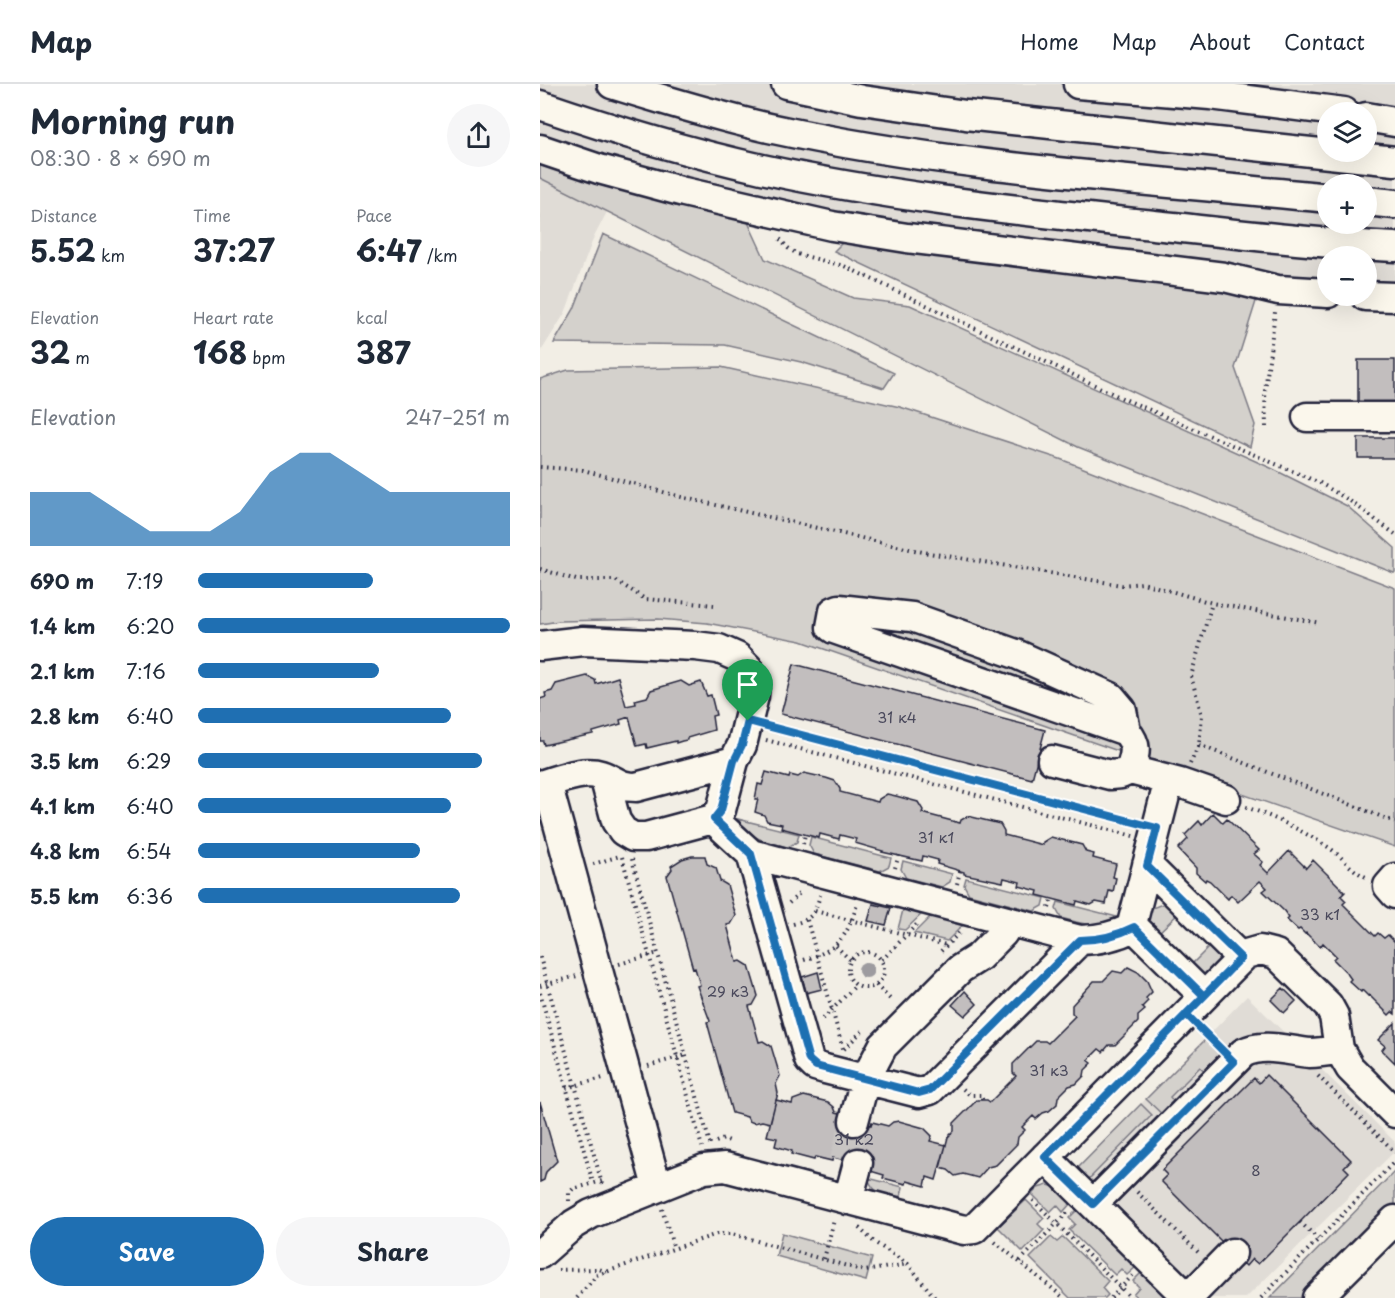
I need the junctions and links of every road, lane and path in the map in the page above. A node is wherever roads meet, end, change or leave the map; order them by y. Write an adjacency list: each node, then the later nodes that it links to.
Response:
1 (612, 84): 10 (street)
2 (786, 84): 9 (street)
3 (1078, 84): 5 (street)
4 (540, 105): 14 (street)
5 (1317, 109)
6 (1377, 119): 7 (street)
7 (1395, 122)
8 (540, 149): 13 (street)
9 (1395, 161)
10 (1317, 197)
11 (1377, 202): 12 (street)
12 (1395, 204)
13 (760, 210): 15 (street); 23 (path)
14 (1395, 247)
15 (1278, 290): 16 (street); 21 (path)
16 (1317, 292)
17 (1377, 296): 18 (street)
18 (1395, 297)
19 (1307, 417): 20 (street)
20 (1395, 417)
21 (1266, 427)
22 (540, 467): 25 (path)
23 (1395, 534)
24 (540, 569): 26 (path)
25 (1212, 603): 27 (path); 31 (path)
26 (714, 605)
27 (1320, 623)
28 (540, 646): 29 (street)
29 (746, 728): 33 (street); 41 (path); 41 (path)
30 (1126, 731): 30 (street); 34 (street)
31 (1199, 745): 36 (path); 40 (path)
32 (1052, 760): 34 (street)
33 (734, 761): 35 (street); 39 (street)
34 (1131, 770): 36 (street)
35 (604, 776): 37 (street); 42 (street)
36 (1175, 781): 38 (street); 41 (street)
37 (543, 784): 89 (street)
38 (1226, 799): 46 (path)
39 (714, 819): 42 (street); 43 (street)
40 (1395, 822)
41 (1152, 845): 53 (street); 60 (street)
42 (627, 847): 80 (path); 83 (path)
43 (751, 854): 45 (street); 52 (street)
44 (862, 883): 45 (street); 47 (street); 50 (path)
45 (822, 885): 48 (path); 52 (path)
46 (1393, 886)
47 (938, 903): 51 (street); 54 (path)
48 (815, 911): 49 (path); 50 (path)
49 (807, 920): 52 (path); 58 (path)
50 (852, 920): 54 (path); 57 (path)
51 (1010, 922): 55 (street); 75 (street)
52 (783, 927): 63 (street)
53 (1134, 927): 55 (street); 68 (street)
54 (907, 934): 56 (path); 62 (path)
55 (1080, 940): 75 (street)
56 (947, 945)
57 (836, 946): 58 (path); 61 (path)
58 (817, 956): 63 (path); 69 (path)
59 (540, 957): 88 (path)
60 (1241, 958): 68 (street); 71 (street)
61 (850, 960): 62 (path); 64 (path)
62 (882, 960): 65 (path)
63 (783, 966): 70 (street)
64 (856, 985): 65 (path); 69 (path)
65 (876, 985): 67 (path)
66 (540, 993): 87 (path)
67 (892, 1001)
68 (1195, 1005): 73 (path); 82 (street)
69 (832, 1010): 70 (path); 72 (path)
70 (803, 1039): 75 (street)
71 (1339, 1049): 73 (street); 78 (street)
72 (843, 1050)
73 (1234, 1062): 86 (street)
74 (1317, 1074): 81 (path)
75 (872, 1081): 79 (street)
76 (963, 1089): 77 (path)
77 (982, 1100)
78 (1395, 1113)
79 (861, 1123)
80 (710, 1144)
81 (1395, 1152)
82 (1045, 1157): 91 (street); 92 (street)
83 (705, 1158)
84 (851, 1161): 92 (street)
85 (1395, 1161): 96 (path)
86 (1121, 1175): 91 (street); 101 (path)
87 (593, 1183)
88 (603, 1189)
89 (658, 1193): 92 (street); 98 (path); 102 (street)
90 (1026, 1193): 95 (path)
91 (1082, 1207): 95 (path); 112 (street)
92 (842, 1209): 99 (path); 103 (path)
93 (1395, 1221): 114 (street)
94 (1300, 1222): 96 (path)
95 (1057, 1224): 100 (path); 106 (path)
96 (1318, 1239): 113 (path)
97 (994, 1240): 100 (path)
98 (674, 1249): 99 (path); 104 (path)
99 (824, 1260): 103 (path)
100 (1020, 1261): 109 (path)
101 (1224, 1261): 112 (street)
102 (545, 1263): 104 (path)
103 (908, 1264): 108 (path)
104 (607, 1272): 107 (path)
105 (1135, 1274): 106 (path)
106 (1121, 1288): 110 (path); 111 (path)
107 (577, 1298)
108 (935, 1298)
109 (1064, 1298)
110 (1111, 1298)
111 (1131, 1298)
112 (1188, 1298)
113 (1261, 1298)
114 (1317, 1298)

